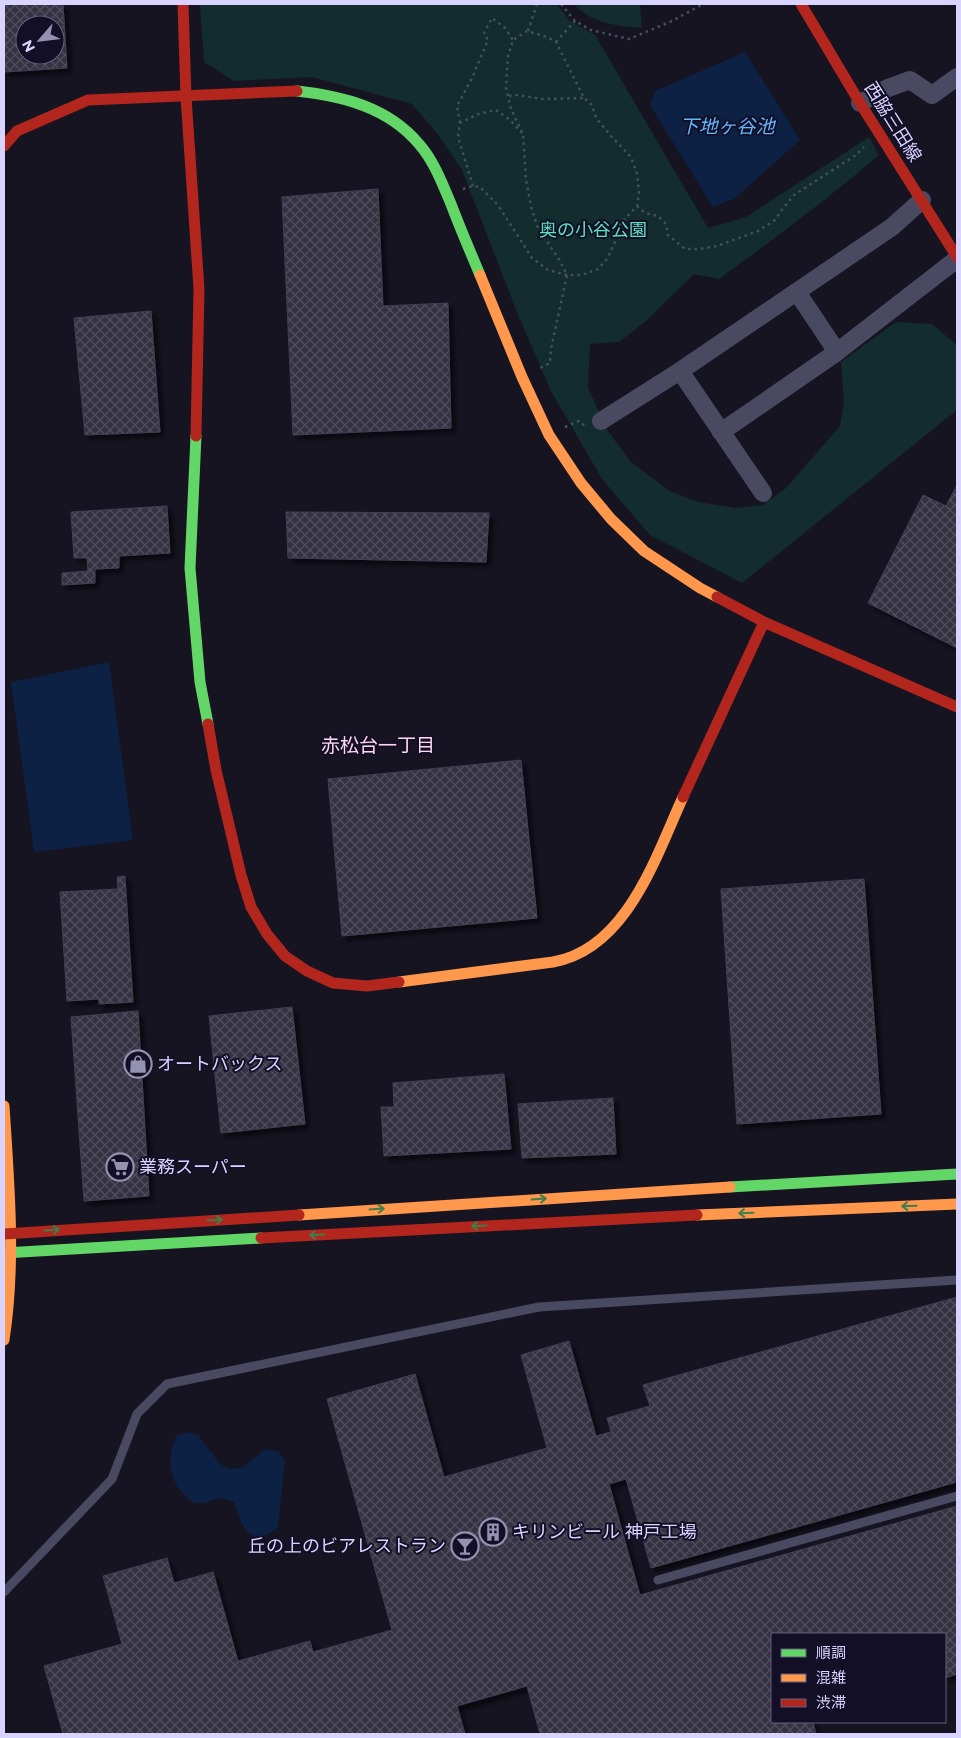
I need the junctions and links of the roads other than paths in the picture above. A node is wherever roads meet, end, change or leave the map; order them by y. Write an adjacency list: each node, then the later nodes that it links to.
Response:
1 (183, 4): 4 (street)
2 (801, 4): 5 (street, 西脇三田線)
3 (957, 77): 5 (street)
4 (186, 97): 6 (street); 15 (street); 15 (street)
5 (860, 103): 7 (street, 西脇三田線)
6 (4, 146)
7 (922, 200): 8 (street, 西脇三田線); 9 (street)
8 (957, 258): 10 (street)
9 (797, 292): 10 (street); 11 (street)
10 (837, 352): 13 (street)
11 (680, 371): 12 (street); 13 (street)
12 (596, 426)
13 (721, 432): 14 (street)
14 (763, 493)
15 (764, 622): 16 (street)
16 (957, 707)
17 (4, 1106): 20 (street)
18 (957, 1174): 20 (street, one-way to 18)
19 (957, 1204): 21 (street, one-way to 21)
20 (7, 1234): 21 (street)
21 (7, 1253): 23 (street)
22 (957, 1280): 26 (lane)
23 (4, 1340)
24 (957, 1496): 25 (lane)
25 (658, 1580)
26 (4, 1592)

